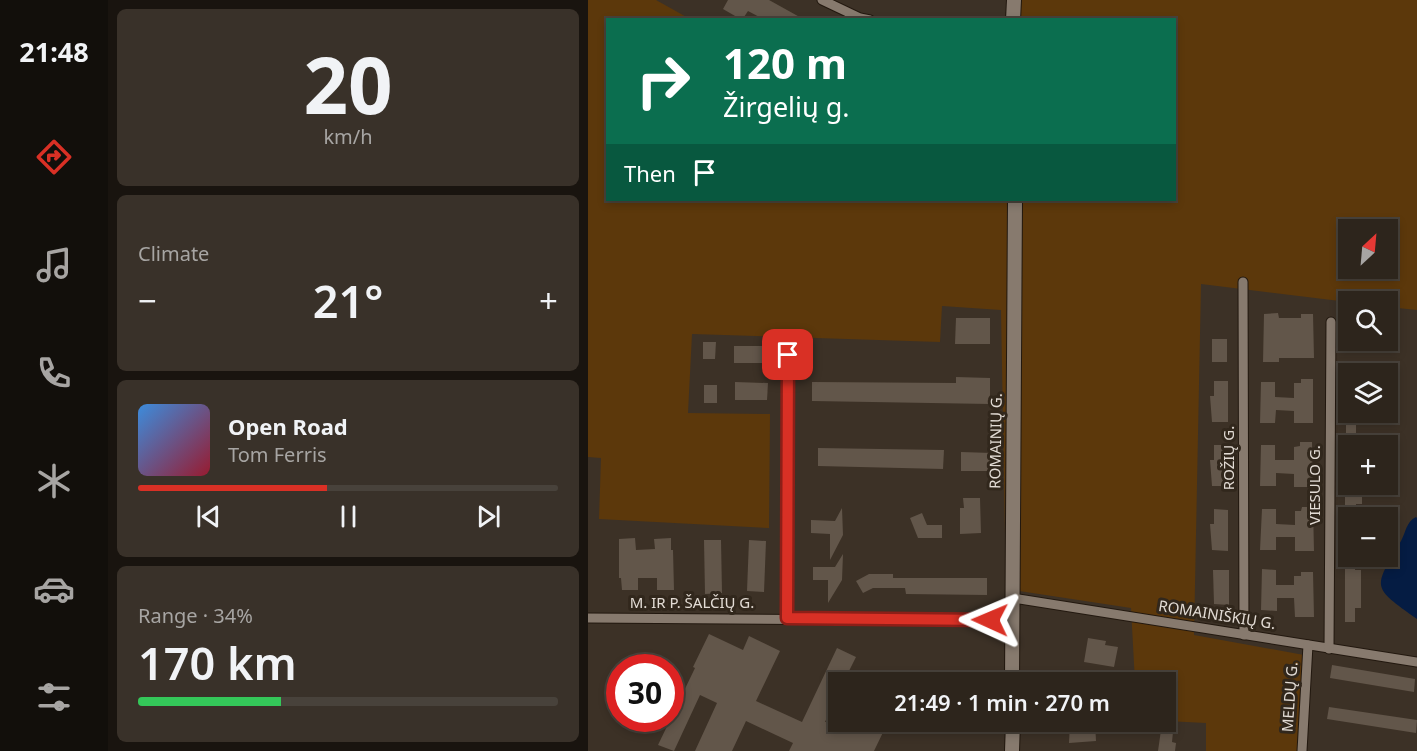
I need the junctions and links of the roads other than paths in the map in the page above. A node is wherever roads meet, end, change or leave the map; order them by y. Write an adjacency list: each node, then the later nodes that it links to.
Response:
1 (822, 0): 3 (street)
2 (1014, 0): 4 (main road)
3 (860, 18)
4 (1013, 18)
5 (1015, 201): 9 (main road, ROMAINIŲ G.)
6 (1243, 282): 13 (street, ROŽIŲ G.)
7 (1331, 322): 15 (street, VIESULO G.)
8 (788, 355): 11 (street)
9 (1013, 598): 12 (main road, ROMAINIŲ G.); 13 (street, ROMAINIŠKIŲ G.)
10 (588, 618): 11 (street, M. IR P. ŠALČIŲ G.)
11 (787, 618): 12 (street, M. IR P. ŠALČIŲ G.)
12 (1012, 621): 17 (main road, ROMAINIŲ G.)
13 (1244, 634): 14 (street, ROMAINIŠKIŲ G.)
14 (1308, 645): 15 (street, ROMAINIŠKIŲ G.); 20 (street, MELDŲ G.)
15 (1329, 649): 16 (street, ROMAINIŠKIŲ G.)
16 (1417, 662)
17 (1012, 672)
18 (1012, 732): 19 (main road)
19 (1012, 751)
20 (1302, 751)

